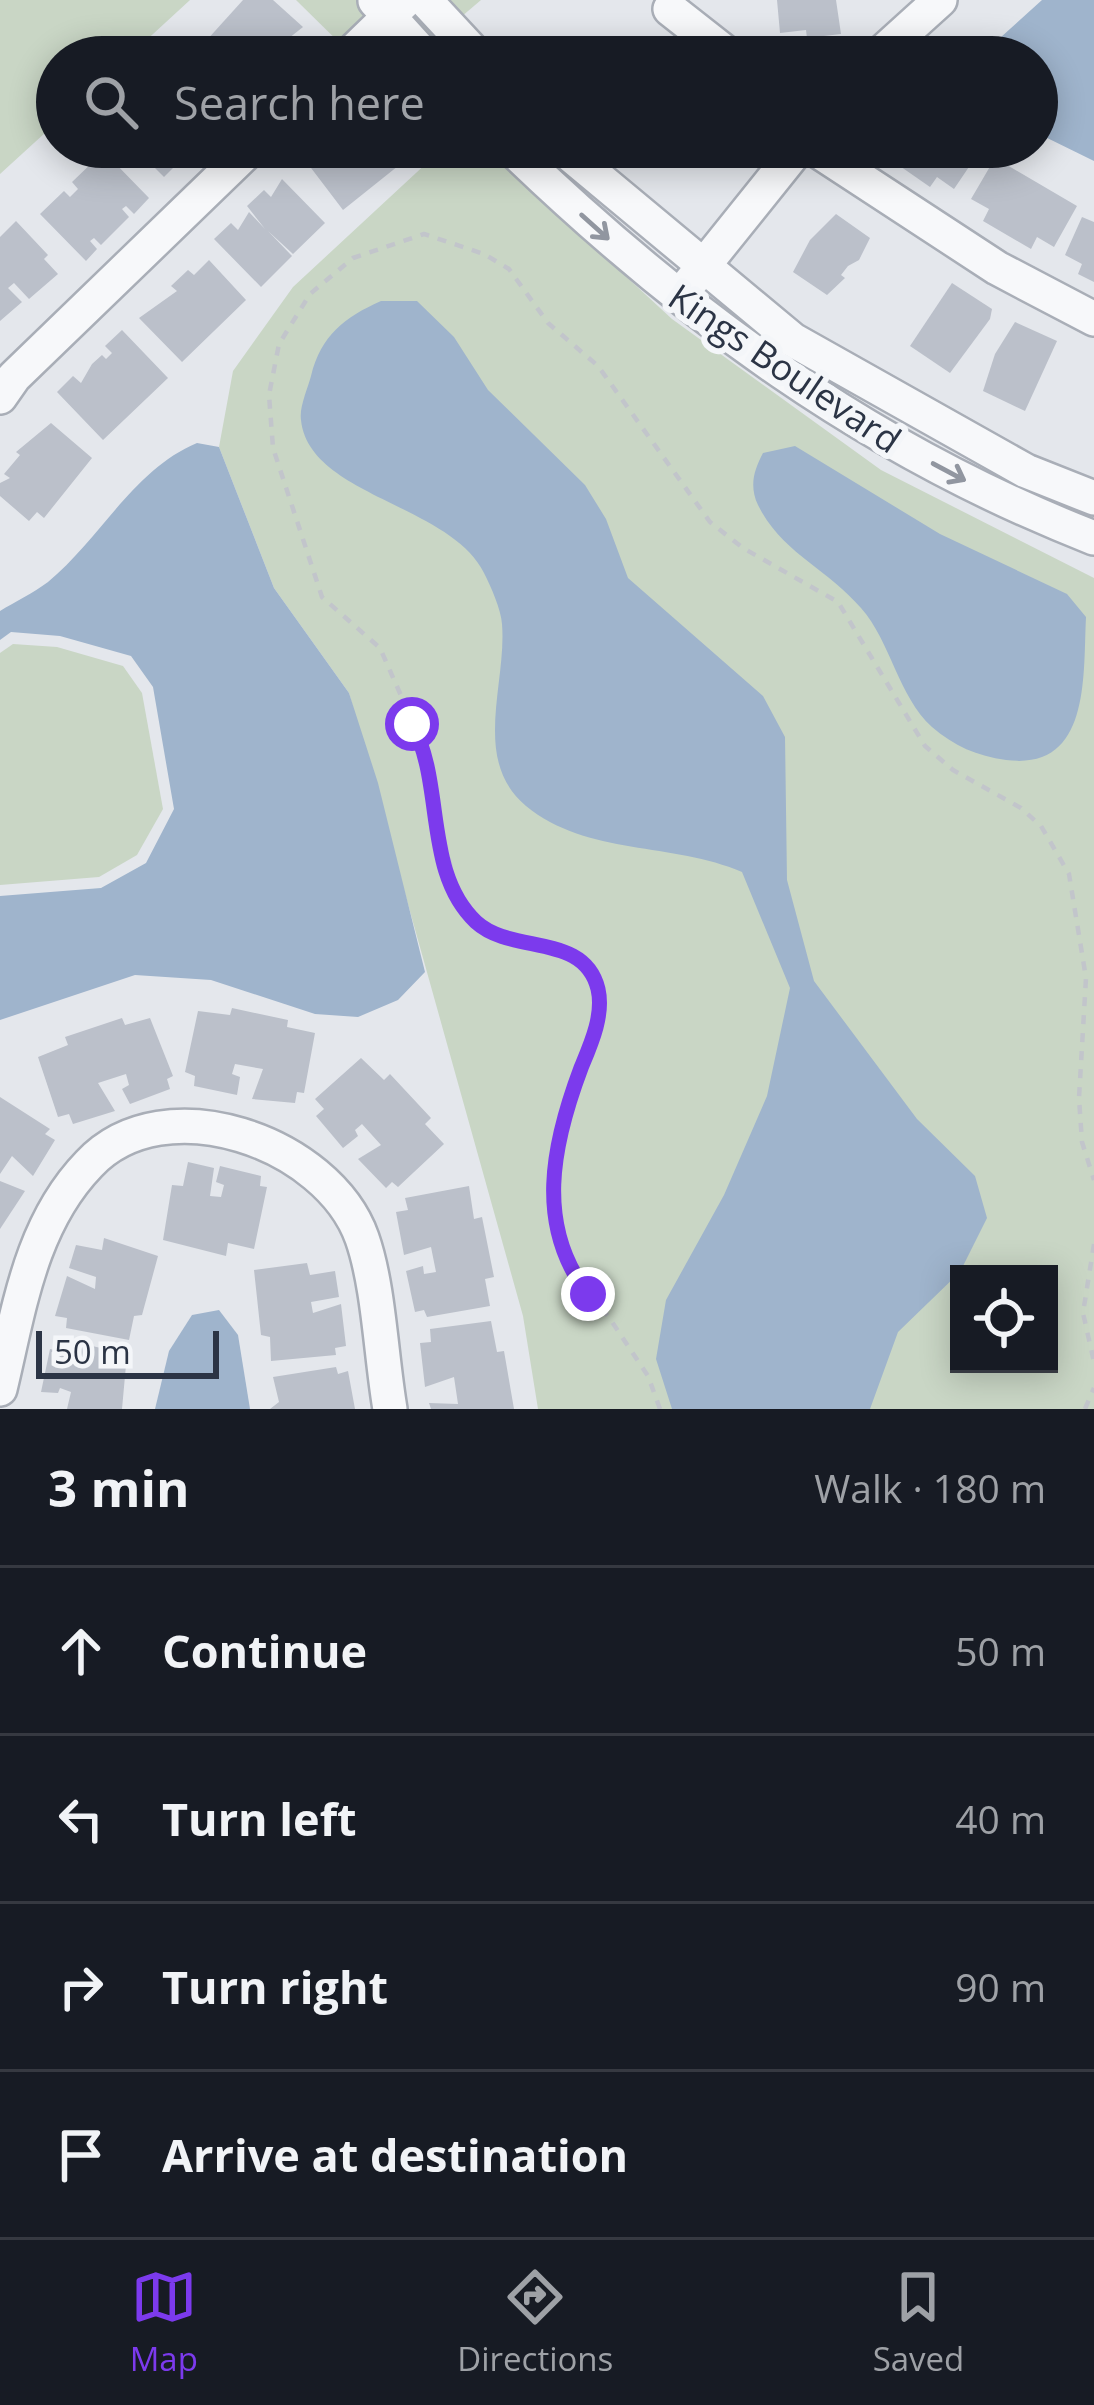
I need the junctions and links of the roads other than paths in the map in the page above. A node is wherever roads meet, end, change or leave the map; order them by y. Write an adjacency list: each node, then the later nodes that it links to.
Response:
1 (425, 0): 7 (street)
2 (933, 2): 9 (street)
3 (390, 6): 5 (street); 6 (street)
4 (670, 9): 8 (street)
5 (364, 36)
6 (411, 36)
7 (458, 36)
8 (704, 36)
9 (898, 36)
10 (230, 168): 18 (street)
11 (533, 168): 16 (street, Kings Boulevard, one-way to 16)
12 (585, 168): 15 (street, Kings Boulevard)
13 (782, 168): 15 (street)
14 (844, 168): 17 (street)
15 (701, 268): 16 (street); 19 (street, Kings Boulevard)
16 (677, 300): 20 (street, Kings Boulevard, one-way to 20)
17 (1094, 319)
18 (0, 398)
19 (1094, 498)
20 (1094, 538)
21 (0, 1389): 22 (street)
22 (389, 1409)

